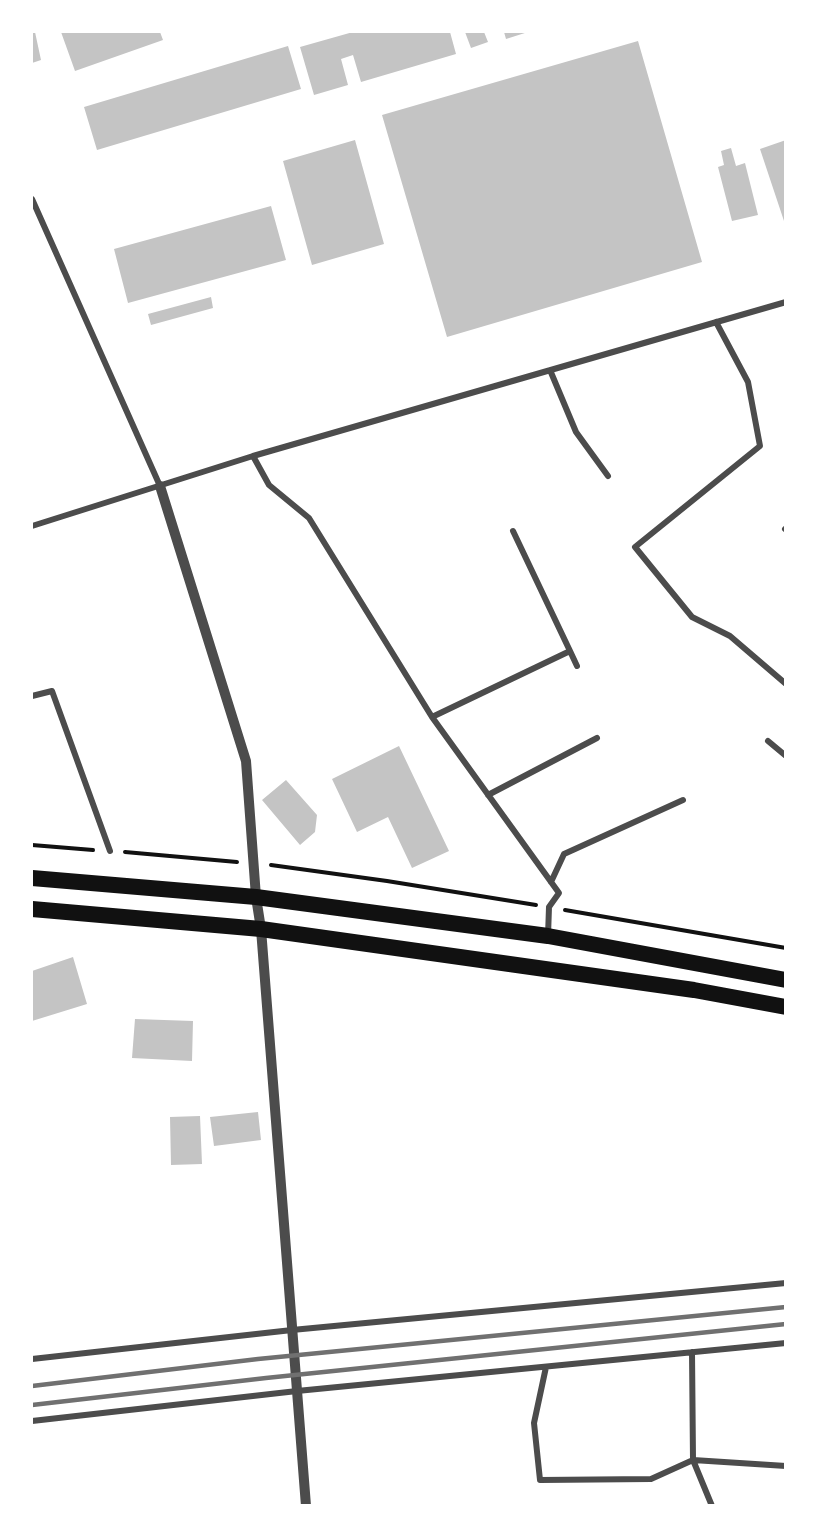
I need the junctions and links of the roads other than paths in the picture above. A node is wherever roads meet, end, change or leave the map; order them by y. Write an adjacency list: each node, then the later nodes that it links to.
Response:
1 (32, 199): 7 (street)
2 (786, 302): 3 (street)
3 (716, 322): 4 (street); 12 (street)
4 (550, 370): 5 (street); 6 (street)
5 (253, 456): 7 (street); 14 (street)
6 (608, 476)
7 (160, 486): 8 (street); 23 (street)
8 (32, 526)
9 (513, 531): 10 (street)
10 (570, 651): 11 (street); 14 (street)
11 (577, 666)
12 (786, 684)
13 (32, 696): 20 (street)
14 (432, 717): 18 (street)
15 (597, 738): 18 (street)
16 (768, 741): 17 (street)
17 (786, 756)
18 (488, 795): 22 (street)
19 (683, 800): 22 (street)
20 (110, 851)
21 (32, 878): 23 (highway)
22 (551, 882): 26 (street)
23 (256, 897): 25 (street); 26 (highway)
24 (32, 909): 25 (highway)
25 (261, 929): 28 (highway); 30 (street)
26 (548, 936): 27 (highway)
27 (786, 980)
28 (786, 1007)
29 (786, 1283): 30 (street)
30 (292, 1329): 33 (street); 35 (street)
31 (786, 1343): 32 (street)
32 (692, 1352): 34 (street); 37 (street)
33 (32, 1359)
34 (546, 1367): 35 (street); 37 (street)
35 (297, 1391): 36 (street); 39 (street)
36 (32, 1421)
37 (693, 1460): 38 (street); 40 (street)
38 (786, 1466)
39 (306, 1506)
40 (712, 1506)

